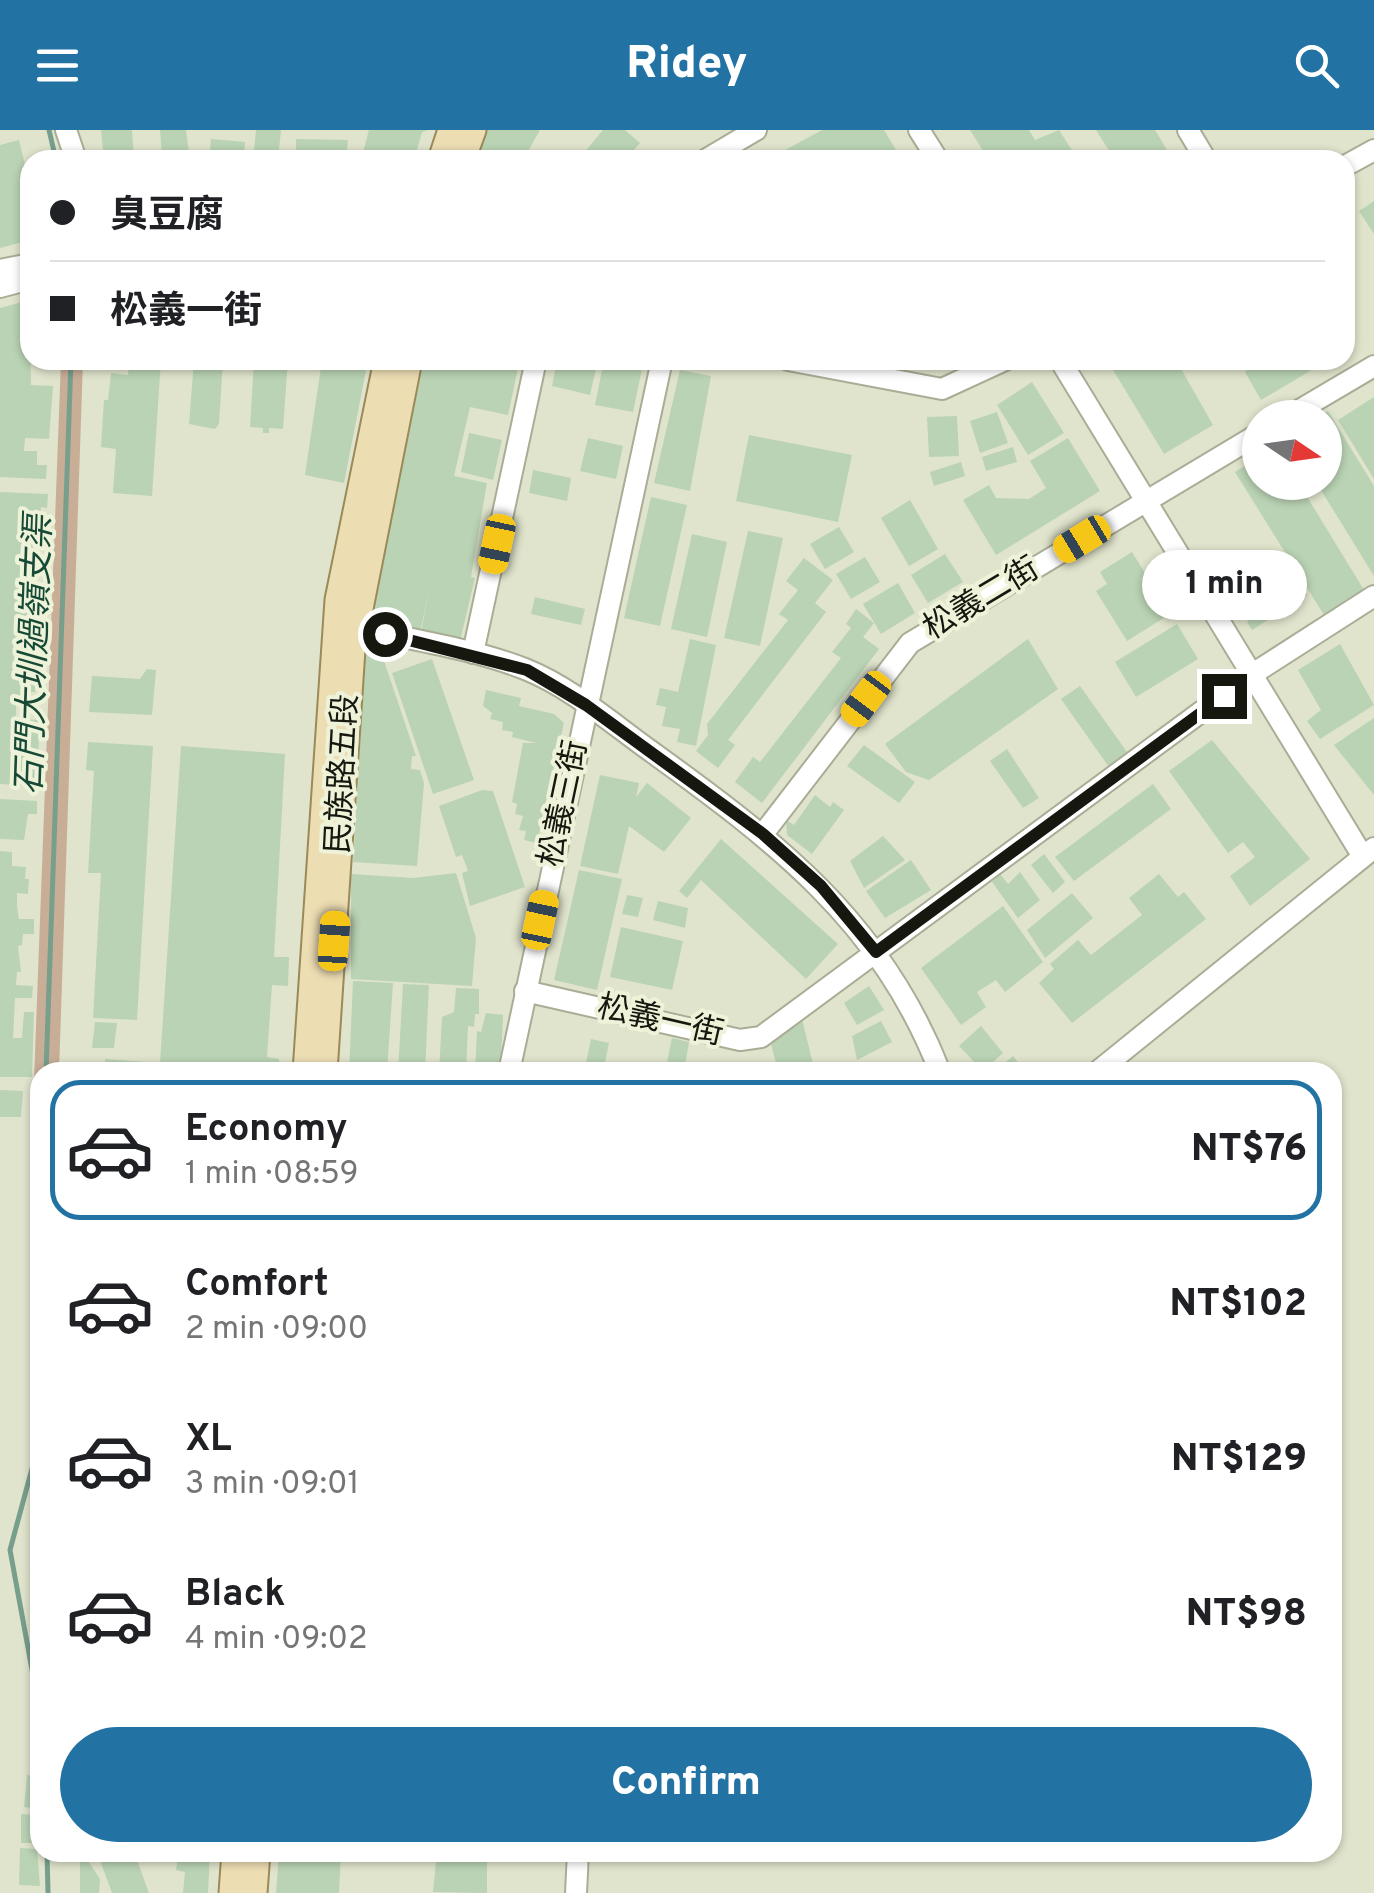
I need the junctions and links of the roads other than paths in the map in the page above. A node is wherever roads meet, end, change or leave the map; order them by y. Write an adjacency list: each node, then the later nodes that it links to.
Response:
1 (756, 130): 2 (street)
2 (723, 150)
3 (1374, 366): 11 (street)
4 (385, 370): 23 (main road, 民族路五段)
5 (407, 370): 15 (main road, 民族路五段)
6 (534, 370): 16 (street)
7 (660, 370): 18 (street, 松義三街)
8 (841, 370): 9 (street)
9 (983, 370)
10 (1066, 370): 13 (street)
11 (1316, 400)
12 (1242, 444): 13 (street, 松義二街)
13 (1145, 502): 17 (street); 19 (street, 松義二街)
14 (1374, 596): 17 (street, 松義一街)
15 (356, 628): 16 (street); 24 (main road, 民族路五段)
16 (473, 654): 18 (street)
17 (1251, 675): 20 (street); 21 (street, 松義一街)
18 (586, 705): 19 (street); 22 (street, 松義三街)
19 (763, 834): 21 (street)
20 (1368, 852): 27 (street)
21 (876, 952): 22 (street, 松義一街); 26 (street)
22 (525, 991): 25 (street, 松義三街)
23 (307, 1062)
24 (325, 1062)
25 (511, 1062)
26 (936, 1062)
27 (1109, 1062)
28 (234, 1862): 31 (main road)
29 (256, 1862): 32 (main road)
30 (578, 1862): 33 (street)
31 (232, 1893)
32 (254, 1893)
33 (576, 1893)

